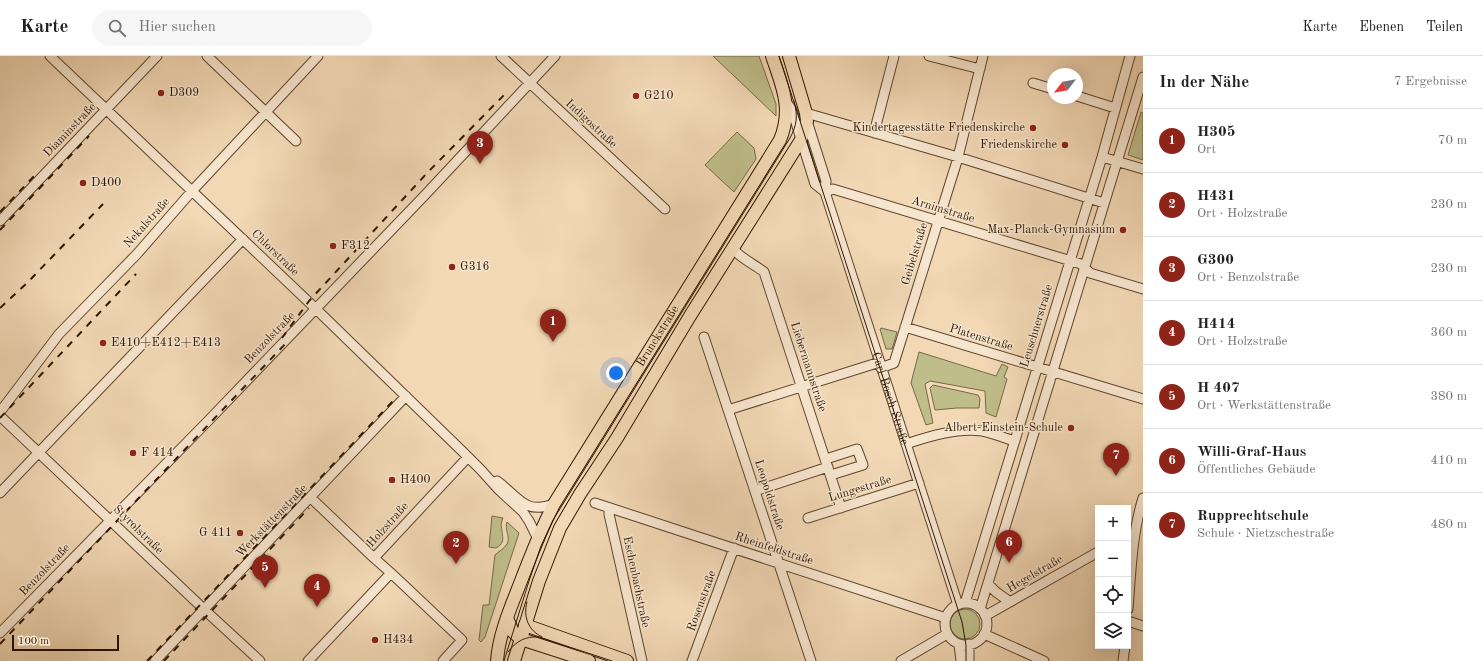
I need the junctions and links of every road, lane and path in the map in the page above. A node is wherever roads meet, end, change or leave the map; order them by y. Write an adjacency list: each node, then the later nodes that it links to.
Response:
1 (50, 56): 21 (street, Chlorstraße)
2 (157, 56): 21 (street, Diaminstraße)
3 (207, 56): 22 (street)
4 (318, 56): 22 (street, Nekalstraße)
5 (501, 56): 15 (street, Indigostraße)
6 (555, 56): 15 (street, Benzolstraße)
7 (772, 56): 19 (main road, Carl-Bosch-Straße)
8 (789, 56): 23 (main road, Carl-Bosch-Straße)
9 (894, 56): 24 (street)
10 (929, 56): 13 (street)
11 (983, 56): 13 (street, Geibelstraße)
12 (1130, 56): 20 (street, Leuschnerstraße)
13 (980, 69): 27 (street, Geibelstraße)
14 (1143, 77): 29 (street)
15 (530, 83): 35 (street, Indigostraße); 43 (street, Benzolstraße)
16 (1033, 83): 17 (street)
17 (1047, 87)
18 (1083, 98): 20 (street)
19 (786, 102): 25 (street, Carl-Bosch-Straße); 67 (main road, Brunckstraße)
20 (1115, 108): 28 (street, Leuschnerstraße)
21 (106, 110): 31 (street, Chlorstraße); 36 (street, Diaminstraße)
22 (266, 112): 26 (street); 31 (street, Nekalstraße)
23 (806, 117): 24 (street); 25 (main road, Brunckstraße); 32 (street, Carl-Bosch-Straße)
24 (874, 133): 27 (street)
25 (801, 140): 32 (street, Carl-Bosch-Straße); 39 (main road, Brunckstraße)
26 (296, 141)
27 (958, 157): 33 (street); 37 (street, Geibelstraße)
28 (1102, 157): 29 (street); 33 (street, Leuschnerstraße)
29 (1117, 161): 30 (street); 34 (street)
30 (1143, 169)
31 (192, 191): 38 (street, Chlorstraße); 53 (street, Nekalstraße)
32 (825, 192): 37 (street, Arnimstraße); 46 (street, Carl-Bosch-Straße)
33 (1089, 198): 34 (street); 40 (street, Leuschnerstraße)
34 (1104, 203): 41 (street)
35 (665, 209)
36 (0, 221)
37 (938, 221): 40 (street, Arnimstraße); 44 (street, Geibelstraße)
38 (243, 239): 43 (street, Chlorstraße); 57 (street)
39 (733, 247): 49 (street, Liebermannstraße); 90 (main road, Brunckstraße)
40 (1070, 261): 41 (street, Arnimstraße); 47 (street, Leuschnerstraße)
41 (1085, 268): 42 (street, Arnimstraße); 48 (street)
42 (1143, 289)
43 (315, 308): 50 (street, Chlorstraße); 71 (street, Benzolstraße)
44 (905, 327): 46 (street, Geibelstraße); 47 (street, Platenstraße)
45 (704, 337): 52 (street, Leopoldstraße)
46 (880, 365): 49 (street); 56 (street, Carl-Bosch-Straße)
47 (1038, 368): 48 (street, Platenstraße); 55 (street, Leuschnerstraße)
48 (1053, 372): 51 (street, Platenstraße); 82 (street)
49 (802, 386): 52 (street); 59 (street, Liebermannstraße)
50 (406, 396): 58 (street, Chlorstraße); 64 (street, Werkstättenstraße)
51 (1143, 399)
52 (728, 410): 62 (street, Leopoldstraße)
53 (0, 412)
54 (0, 416): 57 (street, Styrolstraße)
55 (1014, 441): 56 (street); 84 (street, Leuschnerstraße)
56 (906, 444): 60 (street, Carl-Bosch-Straße)
57 (38, 453): 63 (street); 71 (street, Styrolstraße)
58 (468, 457): 61 (street, Chlorstraße); 78 (street, Holzstraße)
59 (828, 468): 62 (street); 68 (street, Liebermannstraße)
60 (919, 483): 68 (street, Lungestraße); 84 (street, Carl-Bosch-Straße)
61 (499, 486): 67 (street); 72 (street)
62 (755, 490): 79 (street, Leopoldstraße)
63 (0, 493)
64 (311, 498): 78 (street); 85 (street, Werkstättenstraße)
65 (1143, 498): 73 (street)
66 (595, 503): 69 (street, Rheinfeldstraße)
67 (554, 504): 72 (main road, Brunckstraße)
68 (841, 508): 70 (street, Lungestraße)
69 (609, 509): 74 (street, Rheinfeldstraße); 107 (street, Eschenbachstraße)
70 (808, 518)
71 (110, 520): 85 (street, Styrolstraße); 92 (street, Benzolstraße)
72 (538, 539): 87 (main road, Brunckstraße)
73 (1131, 541): 75 (street)
74 (734, 548): 79 (street, Rheinfeldstraße); 108 (street, Rosenstraße)
75 (1134, 552): 77 (street); 81 (street)
76 (1095, 554): 83 (street, Hegelstraße)
77 (1143, 554)
78 (374, 558): 80 (street, Holzstraße)
79 (778, 563): 88 (street, Rheinfeldstraße); 109 (street, Leopoldstraße)
80 (391, 573): 101 (street); 102 (street, Holzstraße)
81 (1131, 580)
82 (988, 584): 83 (street); 86 (street)
83 (1010, 602): 86 (street, Hegelstraße)
84 (962, 604): 86 (street); 88 (street)
85 (204, 609): 99 (street, Werkstättenstraße); 100 (street, Styrolstraße)
86 (982, 613): 94 (street)
87 (507, 618): 95 (main road); 103 (main road, Brunckstraße)
88 (946, 618): 93 (street)
89 (1131, 622): 91 (street)
90 (525, 625): 95 (main road, Brunckstraße); 106 (main road)
91 (1143, 626)
92 (0, 633)
93 (948, 634): 96 (street); 110 (street)
94 (984, 634): 97 (street); 113 (street)
95 (520, 639): 104 (main road, Brunckstraße); 105 (main road)
96 (959, 644): 97 (street); 111 (street)
97 (969, 644): 112 (street)
98 (1125, 649): 114 (street)
99 (155, 661)
100 (260, 661)
101 (308, 661)
102 (443, 661)
103 (497, 661)
104 (514, 661)
105 (589, 661)
106 (627, 661)
107 (642, 661)
108 (692, 661)
109 (811, 661)
110 (901, 661)
111 (961, 661)
112 (970, 661)
113 (1044, 661)
114 (1123, 661)

